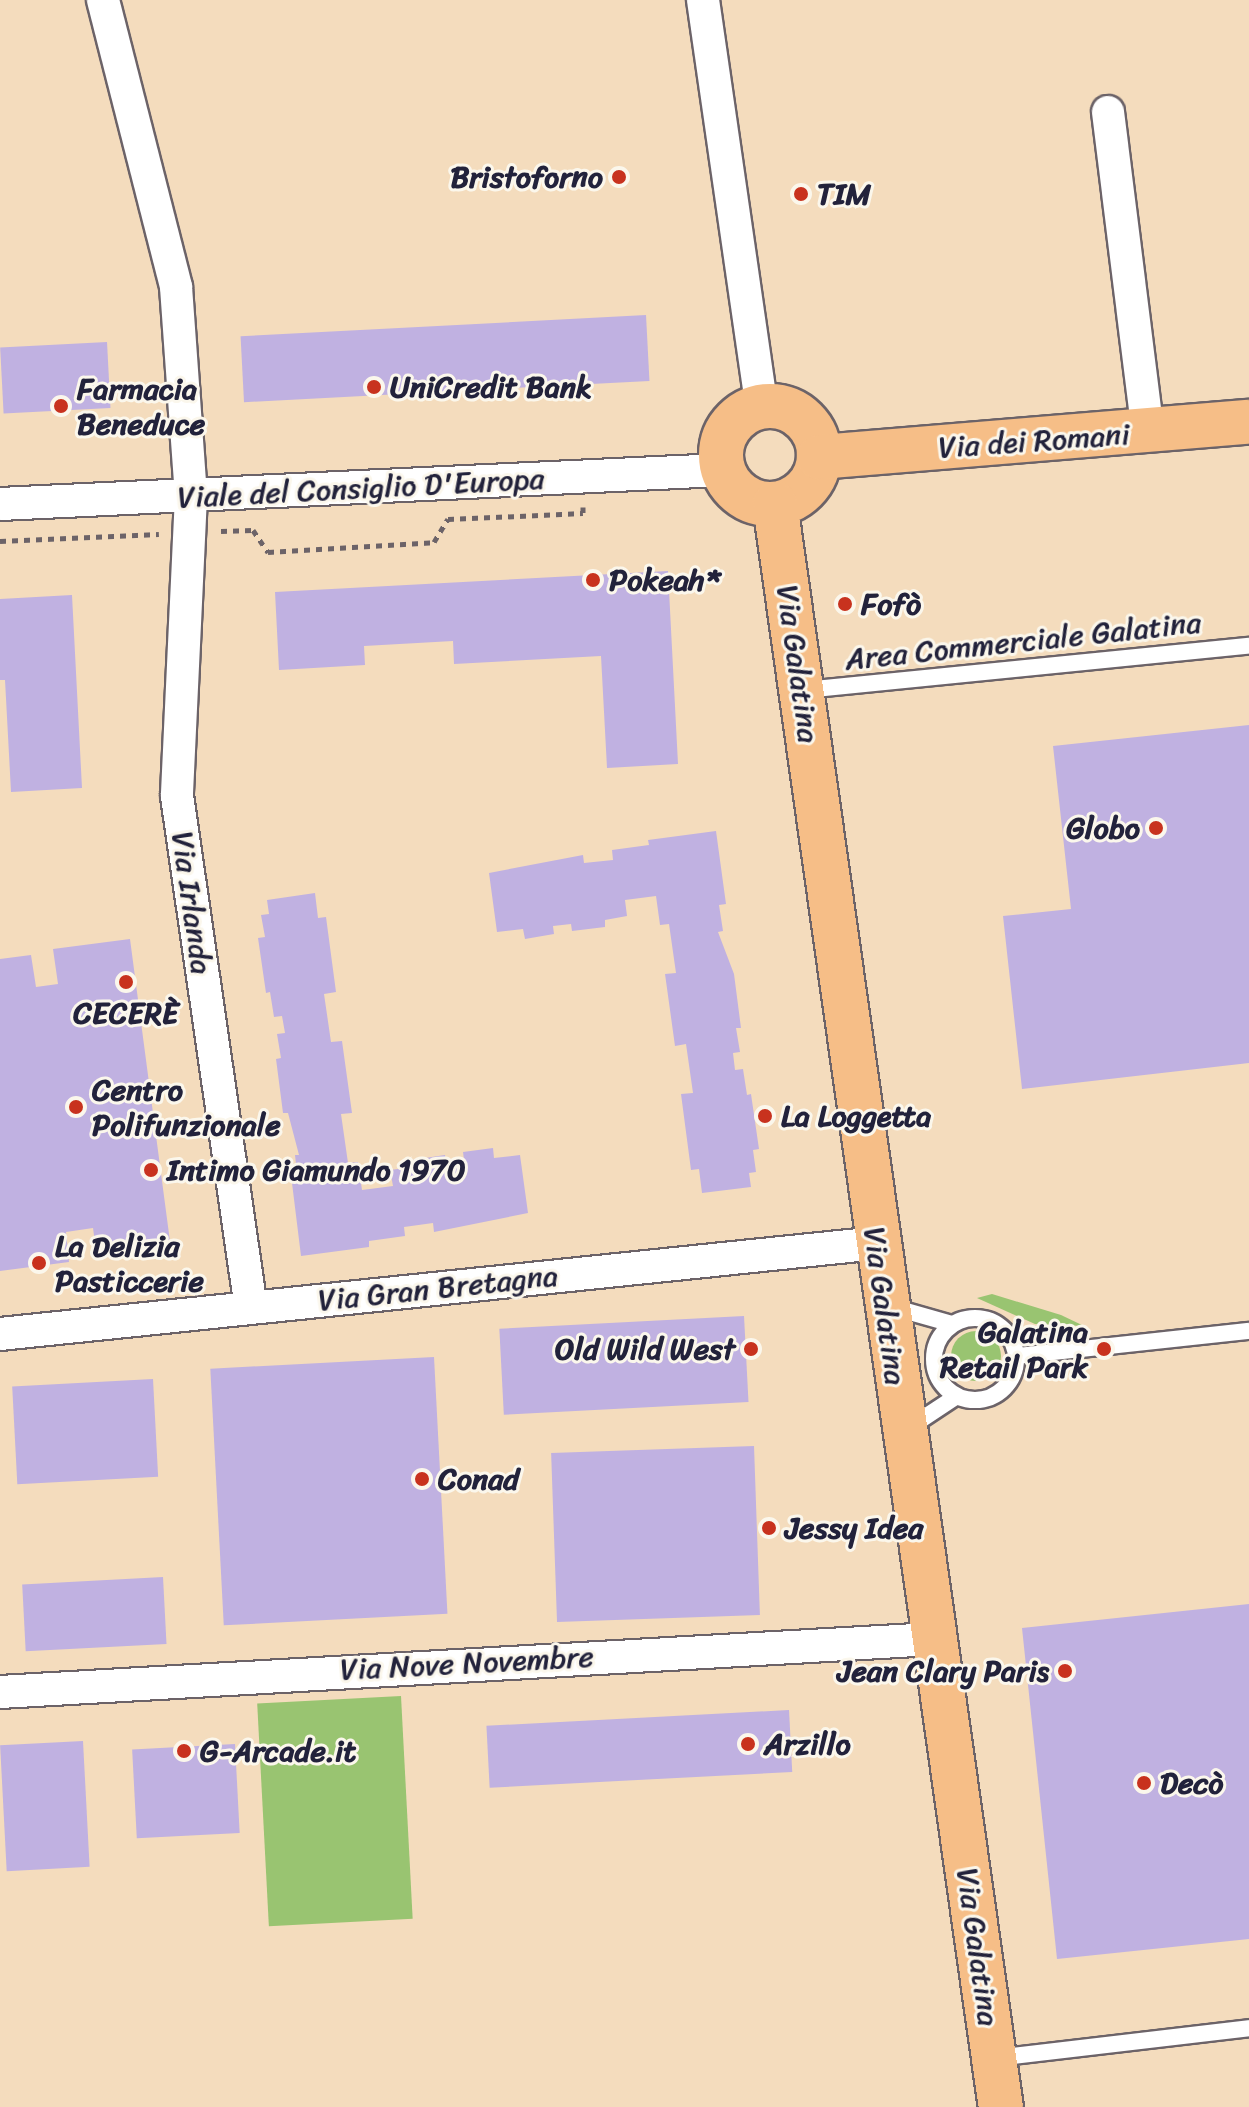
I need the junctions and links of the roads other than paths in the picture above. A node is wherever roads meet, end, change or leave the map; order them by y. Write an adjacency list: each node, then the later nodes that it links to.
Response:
1 (103, 0): 9 (street, Via Irlanda)
2 (703, 0): 4 (street)
3 (1108, 112): 6 (street)
4 (762, 407): 7 (main road); 8 (main road)
5 (1249, 422): 6 (main road, Via dei Romani)
6 (1148, 432): 7 (main road, Via dei Romani)
7 (819, 457): 11 (main road)
8 (722, 470): 9 (street, Viale del Consiglio D'Europa); 11 (main road)
9 (191, 496): 10 (street, Viale del Consiglio D'Europa); 16 (street, Via Irlanda)
10 (0, 504)
11 (775, 504): 13 (main road, Via Galatina)
12 (1249, 646): 13 (lane, Area Commerciale Galatina)
13 (802, 691): 14 (main road, Via Galatina)
14 (877, 1243): 15 (main road, Via Galatina); 16 (street, Via Gran Bretagna)
15 (885, 1305): 17 (lane); 22 (main road, Via Galatina)
16 (251, 1308): 19 (street, Via Gran Bretagna)
17 (952, 1324): 20 (lane); 21 (lane)
18 (1249, 1331): 20 (lane)
19 (0, 1334)
20 (1017, 1356): 21 (lane)
21 (957, 1396): 22 (lane)
22 (902, 1432): 23 (main road, Via Galatina)
23 (934, 1639): 24 (street, Via Nove Novembre); 26 (main road, Via Galatina)
24 (0, 1692)
25 (1249, 2028): 26 (lane)
26 (994, 2058): 27 (main road, Via Galatina)
27 (1001, 2107)

